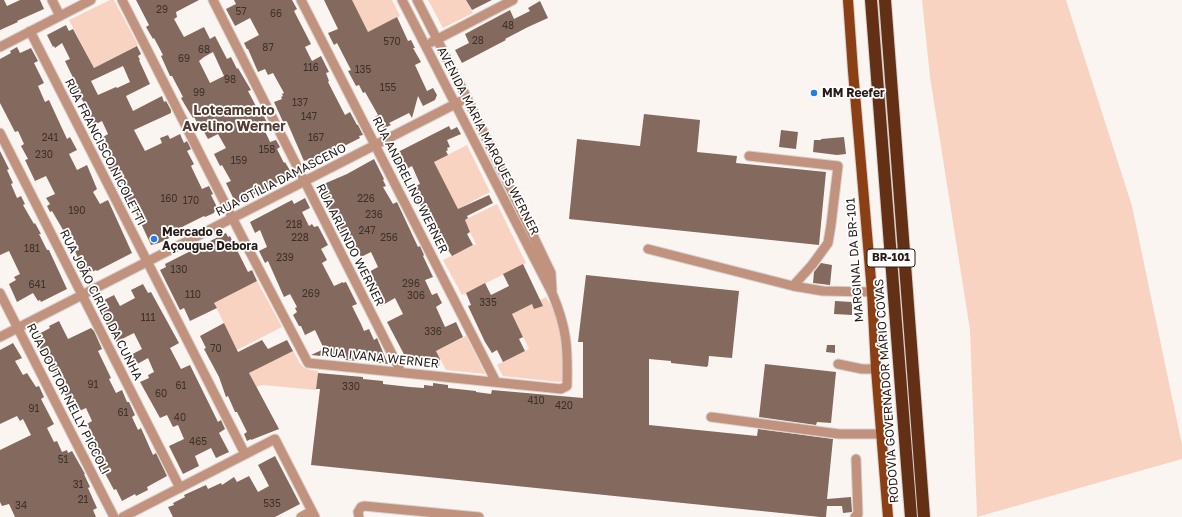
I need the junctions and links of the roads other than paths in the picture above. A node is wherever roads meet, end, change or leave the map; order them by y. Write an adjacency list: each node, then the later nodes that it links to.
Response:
1 (52, 0): 12 (street)
2 (91, 0): 12 (street)
3 (122, 0): 23 (street, RUA IVANA WERNER)
4 (213, 0): 22 (street, RUA ARLINDO WERNER)
5 (301, 0): 20 (street, RUA ANDRELINO WERNER)
6 (402, 0): 15 (street, AVENIDA MARIA MARQUES WERNER)
7 (417, 0): 14 (street, AVENIDA MARIA MARQUES WERNER)
8 (513, 0): 14 (street)
9 (848, 0): 27 (main road, MARGINAL DA BR-101)
10 (871, 0): 51 (highway, RODOVIA GOVERNADOR MÁRIO COVAS / BR-101)
11 (885, 0): 52 (highway, BR-101)
12 (60, 16): 13 (street)
13 (30, 31): 16 (street); 25 (street, RUA FRANCISCO NICOLETTI)
14 (437, 39): 15 (street); 17 (street, AVENIDA MARIA MARQUES WERNER)
15 (425, 46): 18 (street, AVENIDA MARIA MARQUES WERNER)
16 (0, 47)
17 (467, 98): 18 (street, RUA OTÍLIA DAMASCENO); 29 (street, AVENIDA MARIA MARQUES WERNER)
18 (455, 104): 20 (street, RUA OTÍLIA DAMASCENO); 29 (street, AVENIDA MARIA MARQUES WERNER)
19 (0, 133): 30 (street, RUA JOÃO CIRILO DA CUNHA)
20 (376, 145): 22 (street, RUA OTÍLIA DAMASCENO); 36 (street, RUA ANDRELINO WERNER)
21 (749, 156): 26 (street)
22 (304, 181): 23 (street, RUA OTÍLIA DAMASCENO); 35 (street, RUA ARLINDO WERNER)
23 (233, 218): 25 (street, RUA OTÍLIA DAMASCENO); 35 (street, RUA IVANA WERNER)
24 (648, 249): 26 (street)
25 (147, 262): 30 (street, RUA OTÍLIA DAMASCENO); 40 (street, RUA FRANCISCO NICOLETTI)
26 (793, 286): 27 (street)
27 (872, 292): 34 (main road, MARGINAL DA BR-101)
28 (0, 293): 31 (street, RUA DOUTOR NELLY PICCOLI)
29 (552, 293): 37 (street, AVENIDA MARIA MARQUES WERNER)
30 (82, 295): 31 (street, RUA OTÍLIA DAMASCENO); 42 (street, RUA JOÃO CIRILO DA CUNHA)
31 (18, 328): 32 (street, RUA OTÍLIA DAMASCENO); 44 (street, RUA DOUTOR NELLY PICCOLI)
32 (0, 337)
33 (838, 364): 34 (street)
34 (876, 369): 39 (main road, MARGINAL DA BR-101)
35 (401, 372): 36 (street, RUA IVANA WERNER)
36 (496, 382): 37 (street, RUA IVANA WERNER)
37 (567, 386)
38 (711, 417): 39 (street)
39 (882, 434): 50 (main road, MARGINAL DA BR-101)
40 (245, 454): 42 (street); 43 (street)
41 (856, 459): 49 (street)
42 (180, 488): 45 (street)
43 (314, 514): 46 (street)
44 (114, 517)
45 (123, 517)
46 (301, 517)
47 (359, 517): 48 (street)
48 (479, 517)
49 (855, 517)
50 (888, 517)
51 (911, 517)
52 (924, 517)

